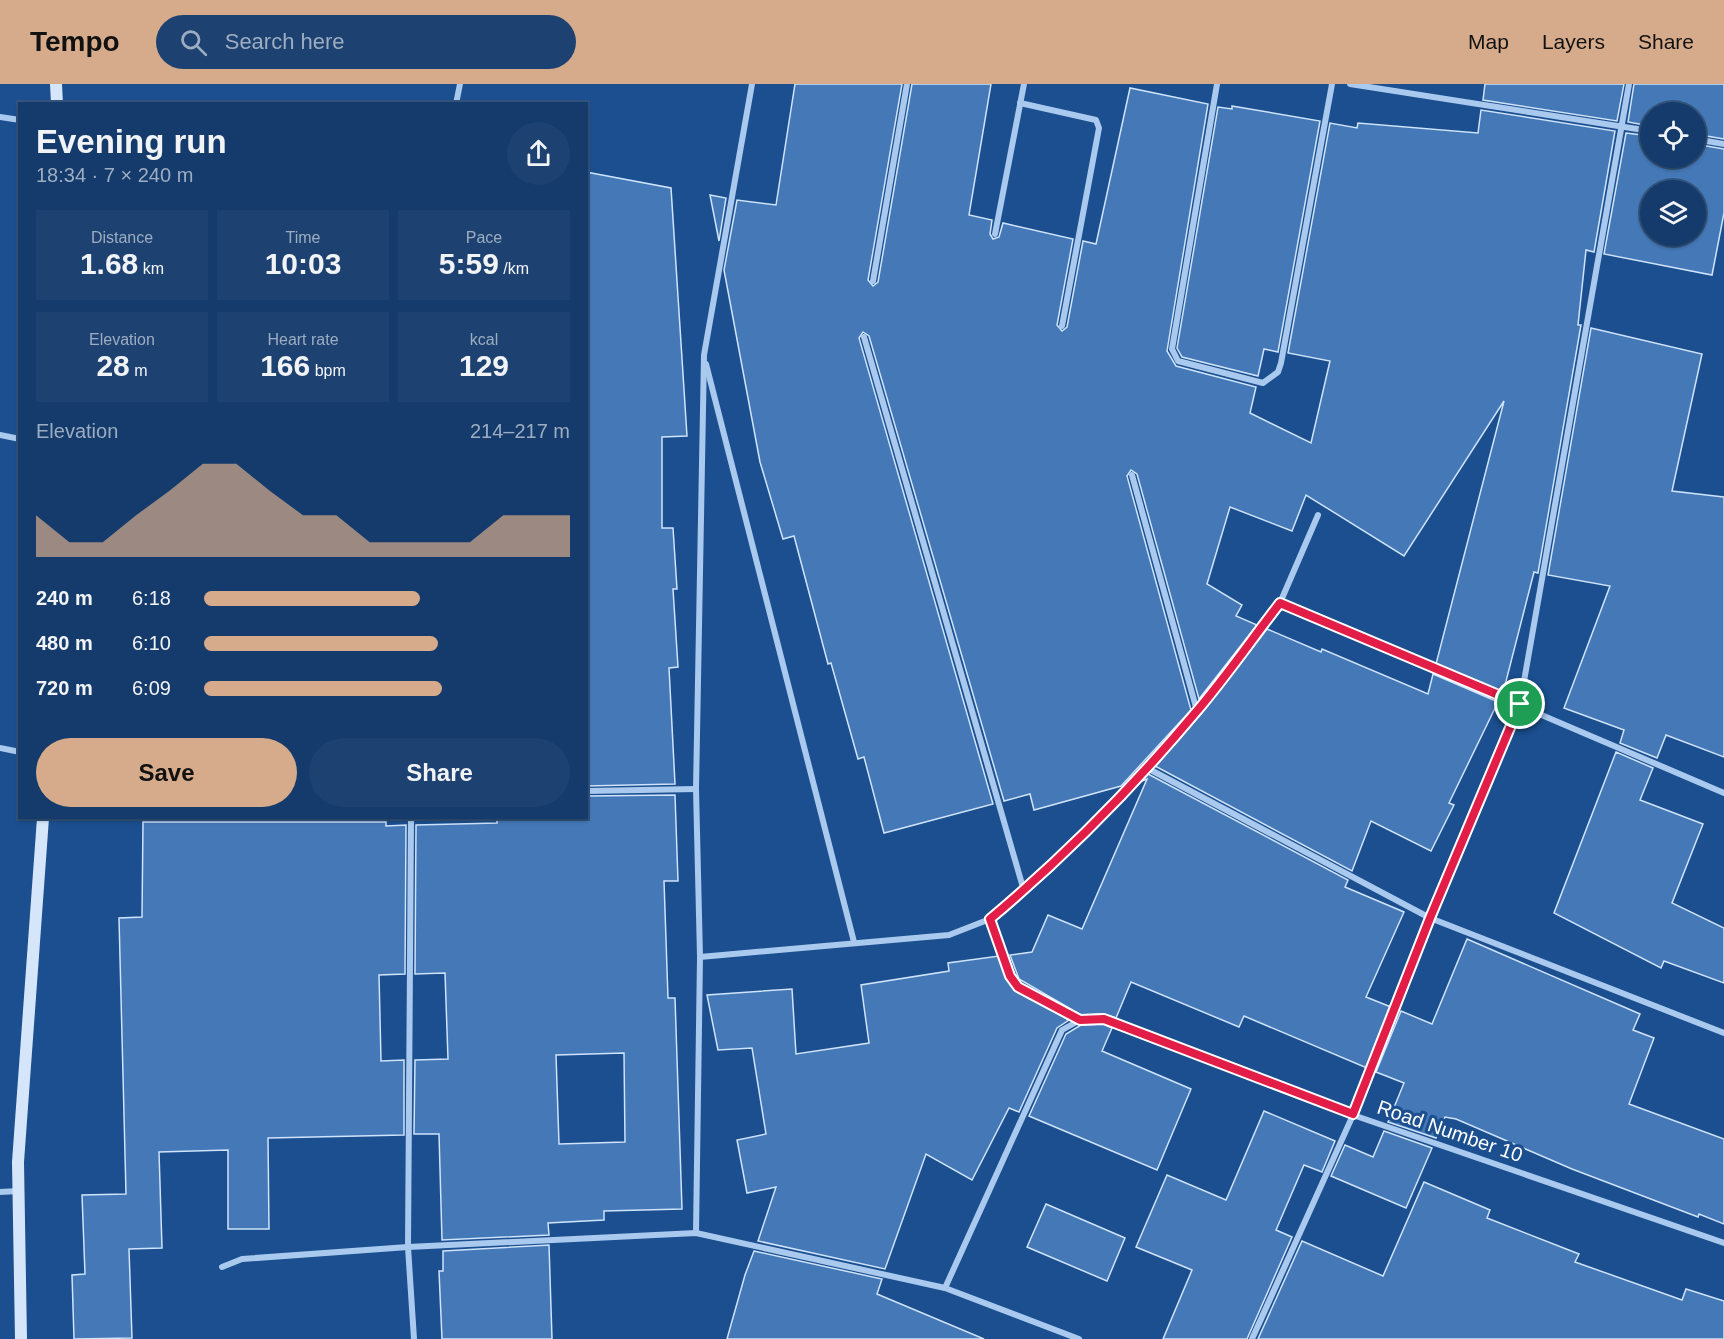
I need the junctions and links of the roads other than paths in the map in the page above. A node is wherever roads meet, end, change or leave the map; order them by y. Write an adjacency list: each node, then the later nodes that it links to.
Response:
1 (56, 84): 10 (main road)
2 (460, 84): 11 (street)
3 (752, 84): 23 (street)
4 (907, 84): 20 (street)
5 (1024, 84): 12 (street)
6 (1217, 84): 7 (street)
7 (1332, 84)
8 (1350, 84): 15 (street)
9 (1629, 84): 15 (street)
10 (57, 102)
11 (456, 102)
12 (1020, 103): 19 (street); 21 (street)
13 (0, 117): 14 (street)
14 (18, 120)
15 (1622, 126): 16 (street); 29 (street)
16 (1640, 129)
17 (1706, 141): 18 (street)
18 (1724, 144)
19 (995, 234)
20 (873, 281)
21 (1062, 326)
22 (864, 337): 39 (street)
23 (704, 355): 34 (street); 42 (street)
24 (0, 435): 25 (street)
25 (18, 439)
26 (1132, 475): 30 (street)
27 (1318, 515): 28 (street)
28 (1280, 603): 29 (street); 30 (street)
29 (1520, 704): 36 (street); 40 (street)
30 (1197, 711): 33 (street)
31 (0, 748): 32 (street)
32 (18, 752)
33 (1147, 768): 39 (street); 40 (street)
34 (696, 789): 35 (street); 43 (street)
35 (588, 791)
36 (1724, 793)
37 (43, 819): 47 (main road)
38 (411, 819): 51 (street)
39 (1024, 891): 41 (street)
40 (1430, 918): 45 (street); 46 (street)
41 (990, 919): 42 (street); 44 (street)
42 (854, 942): 43 (street)
43 (700, 957): 49 (street)
44 (1080, 1020): 46 (street, Road Number 10); 53 (street)
45 (1724, 1033)
46 (1353, 1114): 50 (street, Road Number 10); 57 (street)
47 (18, 1191): 48 (street); 54 (main road)
48 (0, 1192)
49 (696, 1233): 51 (street); 53 (street)
50 (1724, 1243)
51 (408, 1247): 52 (street); 55 (street)
52 (222, 1267)
53 (945, 1288): 56 (street)
54 (21, 1339)
55 (414, 1339)
56 (1079, 1339)
57 (1252, 1339)

